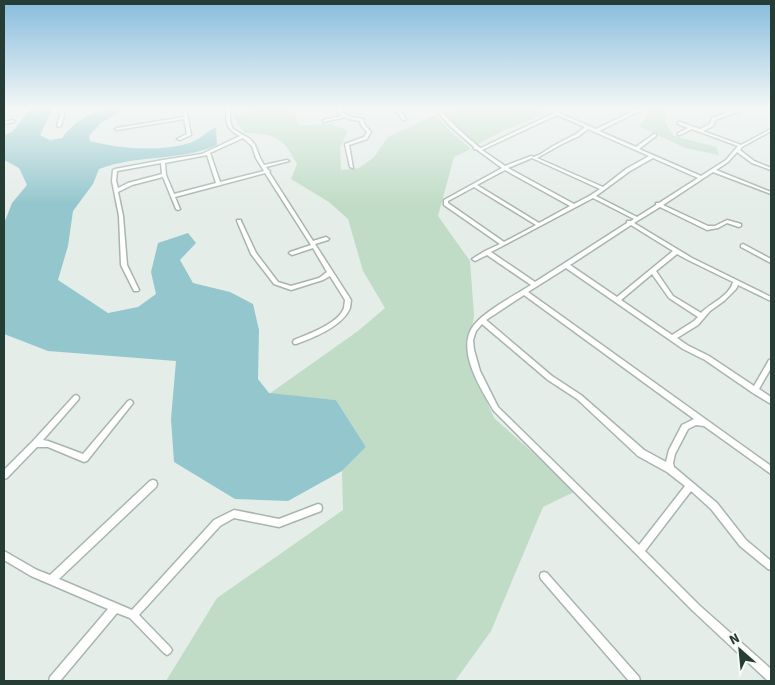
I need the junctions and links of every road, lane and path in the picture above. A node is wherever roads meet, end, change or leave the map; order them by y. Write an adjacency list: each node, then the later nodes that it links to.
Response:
1 (236, 140): 14 (street)
2 (247, 140): 20 (street)
3 (360, 140): 19 (street)
4 (466, 140): 11 (street)
5 (501, 140): 11 (street)
6 (569, 140): 16 (street)
7 (616, 140): 13 (street)
8 (648, 140): 13 (street)
9 (722, 140): 12 (street)
10 (753, 140): 12 (street)
11 (475, 148): 21 (street)
12 (739, 148): 22 (street); 23 (street)
13 (636, 149): 15 (street)
14 (208, 153): 18 (street); 26 (street)
15 (653, 156): 25 (street); 28 (street)
16 (536, 157): 21 (street); 28 (street)
17 (288, 160): 20 (street)
18 (164, 161): 24 (street); 29 (street)
19 (352, 167)
20 (266, 169): 26 (street); 42 (street)
21 (503, 169): 27 (street); 34 (street)
22 (771, 169)
23 (713, 170): 25 (street); 30 (street)
24 (164, 175): 29 (street); 31 (street)
25 (699, 177): 33 (street)
26 (219, 184): 31 (street)
27 (474, 185): 38 (street); 41 (street)
28 (602, 188): 32 (street)
29 (116, 191): 54 (street)
30 (771, 193)
31 (172, 196): 35 (street)
32 (593, 196): 34 (street); 36 (street)
33 (658, 204): 36 (street); 39 (street)
34 (573, 206): 38 (street)
35 (178, 209)
36 (633, 220): 44 (street); 49 (street)
37 (239, 221): 51 (street)
38 (540, 225): 41 (street)
39 (739, 225)
40 (326, 239): 42 (street)
41 (502, 243): 45 (street)
42 (313, 244): 46 (street); 51 (street)
43 (743, 246): 48 (street)
44 (677, 251): 50 (street); 52 (street)
45 (487, 252): 47 (street); 53 (street)
46 (292, 253)
47 (474, 259)
48 (771, 261)
49 (566, 265): 53 (street); 57 (street)
50 (653, 271): 57 (street); 58 (street)
51 (331, 272): 61 (street)
52 (736, 280): 56 (street); 58 (street)
53 (535, 285): 55 (street)
54 (136, 290)
55 (524, 292): 59 (street); 67 (street)
56 (771, 299)
57 (617, 300): 60 (street)
58 (702, 317): 60 (street)
59 (482, 320): 69 (street); 75 (street)
60 (672, 338): 63 (street)
61 (296, 342)
62 (771, 362): 63 (street)
63 (755, 391): 65 (street)
64 (76, 398): 68 (street)
65 (771, 401)
66 (130, 403): 68 (street)
67 (707, 423): 69 (street); 70 (street)
68 (36, 443): 71 (street)
69 (670, 469): 73 (street)
70 (771, 470)
71 (4, 475)
72 (153, 484): 79 (street)
73 (689, 487): 75 (street); 77 (street)
74 (318, 508): 81 (street)
75 (640, 551): 83 (street)
76 (4, 555): 79 (street)
77 (771, 566)
78 (544, 576): 85 (street)
79 (51, 580): 80 (street)
80 (115, 608): 81 (street); 84 (street)
81 (133, 615): 82 (street)
82 (167, 650)
83 (771, 676)
84 (54, 681)
85 (635, 681)

